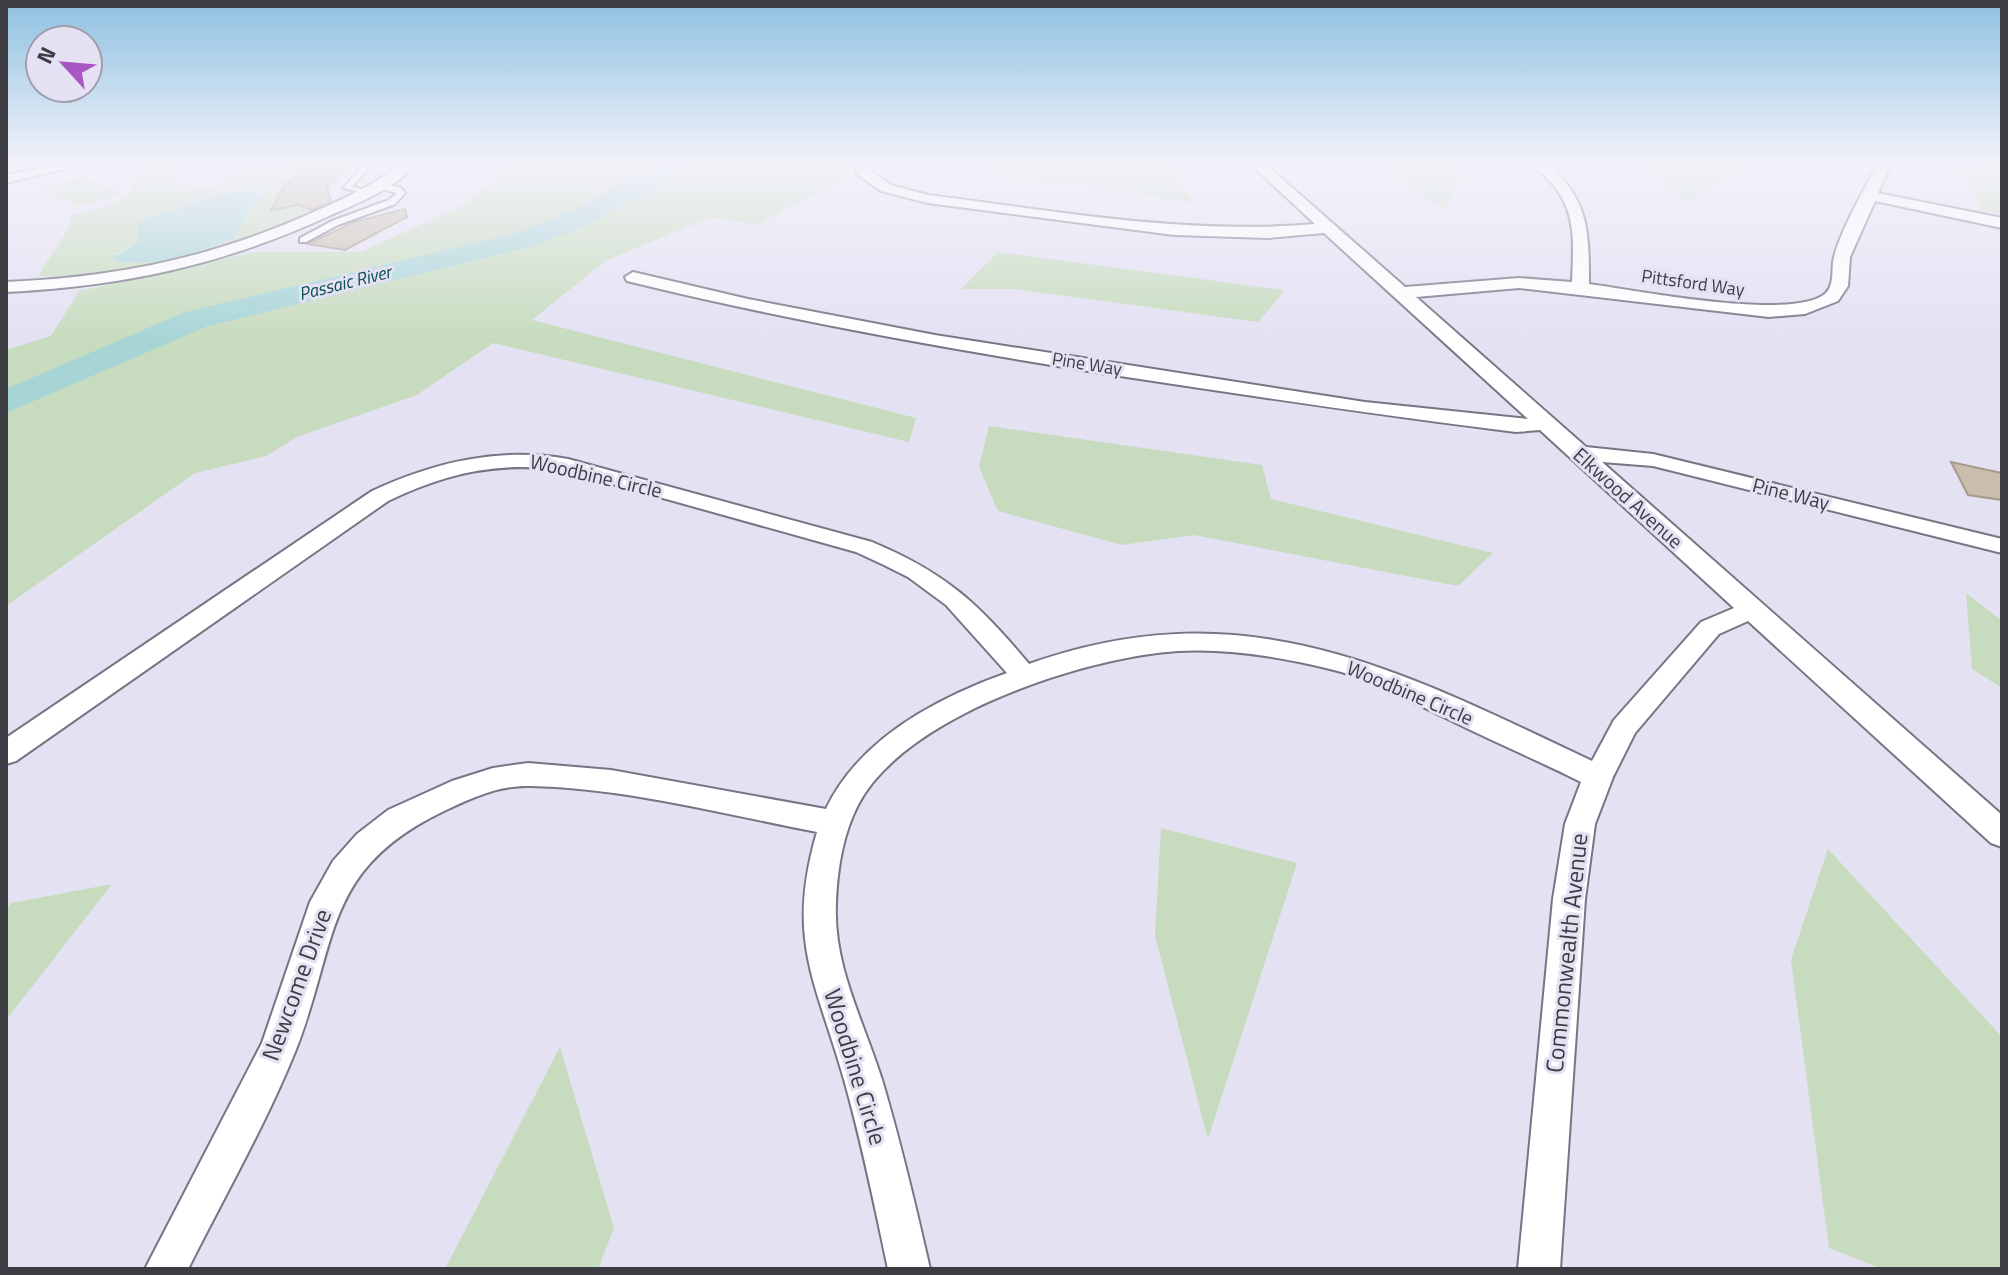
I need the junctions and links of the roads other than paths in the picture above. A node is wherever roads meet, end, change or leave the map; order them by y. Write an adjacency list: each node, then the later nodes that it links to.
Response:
1 (305, 222): 10 (street)
2 (339, 222): 8 (lane)
3 (1114, 222): 7 (street)
4 (1320, 222): 7 (street, Elkwood Avenue)
5 (1580, 222): 11 (street)
6 (1859, 222): 11 (street, Pittsford Way)
7 (1327, 228): 12 (street, Elkwood Avenue)
8 (303, 240)
9 (633, 277): 13 (street, Pine Way)
10 (6, 287)
11 (1581, 288): 12 (street, Pittsford Way)
12 (1400, 293): 13 (street, Elkwood Avenue)
13 (1544, 424): 14 (street, Elkwood Avenue)
14 (1578, 453): 15 (street, Pine Way); 16 (street, Elkwood Avenue)
15 (2002, 546)
16 (1753, 609): 19 (street, Commonwealth Avenue); 21 (street, Elkwood Avenue)
17 (1024, 676): 18 (street, Woodbine Circle); 19 (street, Woodbine Circle); 20 (street, Woodbine Circle)
18 (6, 753)
19 (1598, 777): 24 (street, Commonwealth Avenue)
20 (835, 823): 22 (street, Newcome Drive); 23 (street, Woodbine Circle)
21 (2002, 834)
22 (166, 1269)
23 (909, 1269)
24 (1539, 1269)

